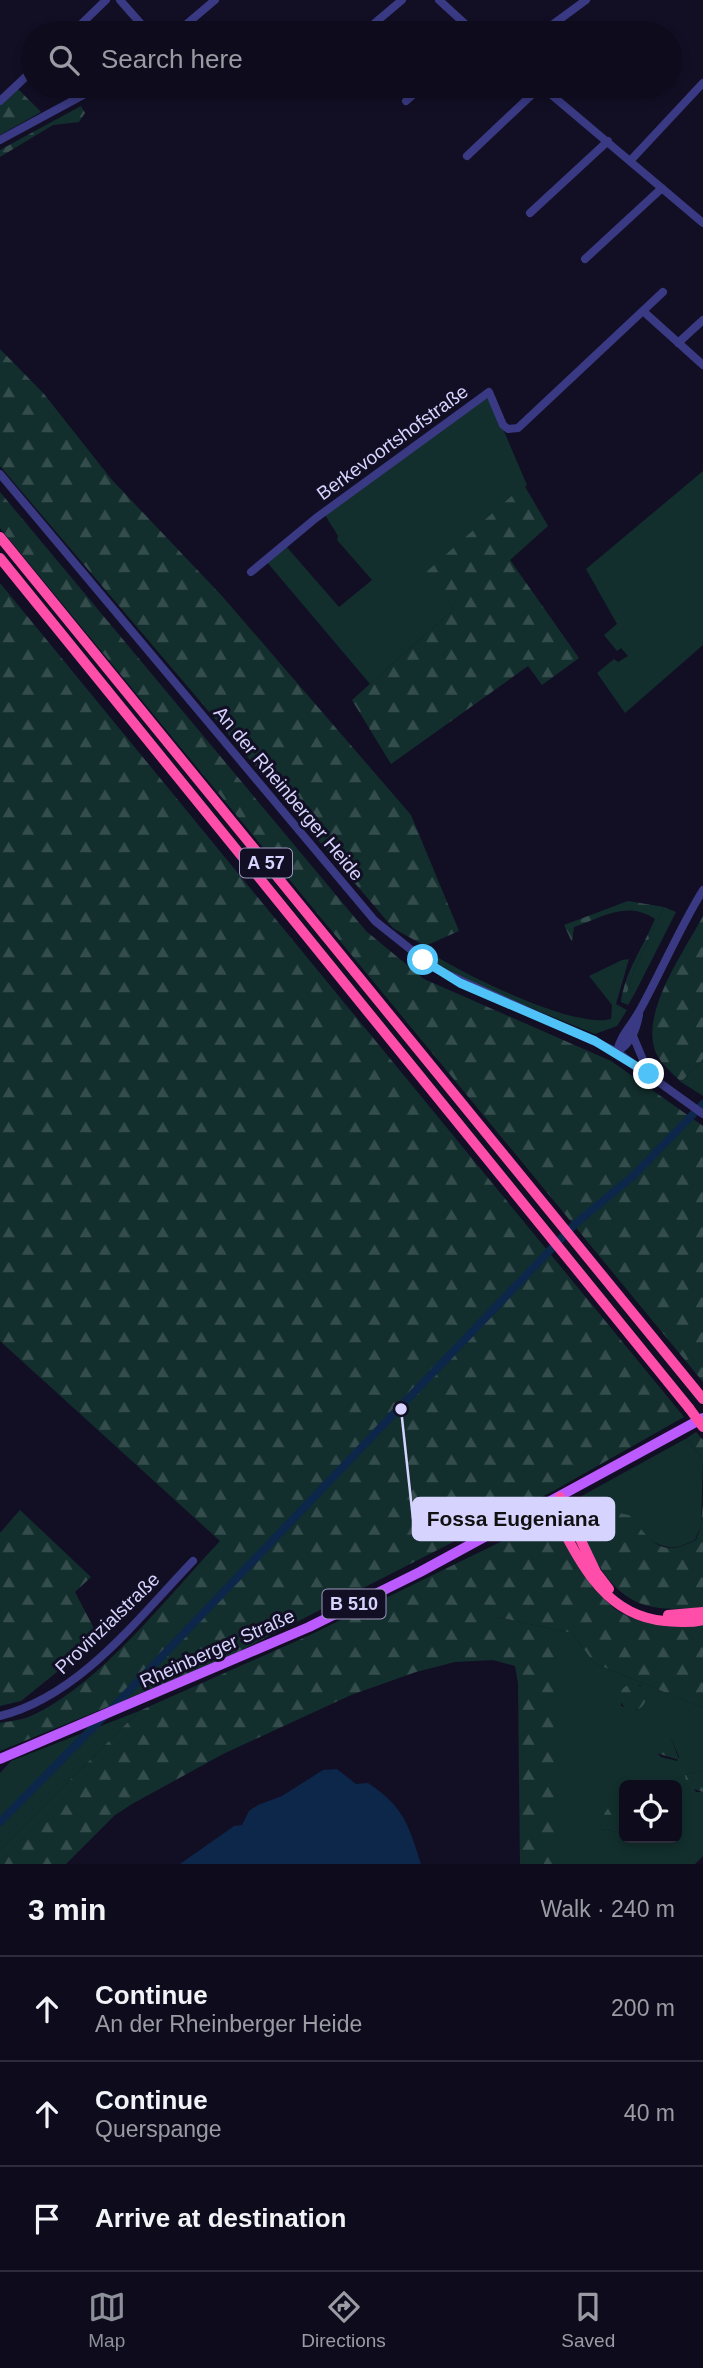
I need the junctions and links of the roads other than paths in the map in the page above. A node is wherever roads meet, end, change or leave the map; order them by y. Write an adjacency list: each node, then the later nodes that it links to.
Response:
1 (106, 0): 7 (street)
2 (120, 0): 8 (street)
3 (215, 0): 9 (street)
4 (402, 0): 10 (street)
5 (439, 0): 11 (street)
6 (586, 0): 12 (street)
7 (84, 21)
8 (138, 21)
9 (190, 21)
10 (377, 21)
11 (462, 21)
12 (557, 21)
13 (21, 81): 19 (street)
14 (703, 83): 24 (street)
15 (78, 98): 21 (street)
16 (409, 98): 20 (street)
17 (528, 98): 23 (street)
18 (556, 98): 22 (street)
19 (0, 101)
20 (406, 101)
21 (0, 140)
22 (608, 141): 24 (street); 26 (street)
23 (467, 156)
24 (630, 160): 25 (street)
25 (662, 188): 27 (street); 28 (street)
26 (530, 214)
27 (703, 223)
28 (585, 260)
29 (663, 292): 30 (street, Berkevoortshofstraße)
30 (643, 311): 32 (street); 37 (street, Berkevoortshofstraße)
31 (703, 320): 32 (street)
32 (678, 343): 33 (street)
33 (703, 365)
34 (0, 474): 41 (street, An der Rheinberger Heide)
35 (0, 537): 44 (highway, A 57)
36 (0, 558): 46 (highway, A 57, bridge)
37 (251, 572)
38 (703, 890): 39 (street)
39 (639, 1012): 40 (street); 41 (street)
40 (633, 1036): 41 (street); 42 (street)
41 (617, 1052): 42 (street, An der Rheinberger Heide)
42 (649, 1074): 43 (street, An der Rheinberger Heide)
43 (703, 1114)
44 (703, 1399)
45 (703, 1418): 47 (main road, Rheinberger Straße)
46 (703, 1427)
47 (560, 1497): 48 (main road, Rheinberger Straße); 50 (highway)
48 (549, 1503): 51 (highway); 53 (main road, Rheinberger Straße / B 510)
49 (193, 1561): 52 (street, Provinzialstraße)
50 (703, 1612)
51 (703, 1620)
52 (0, 1716)
53 (0, 1759)

